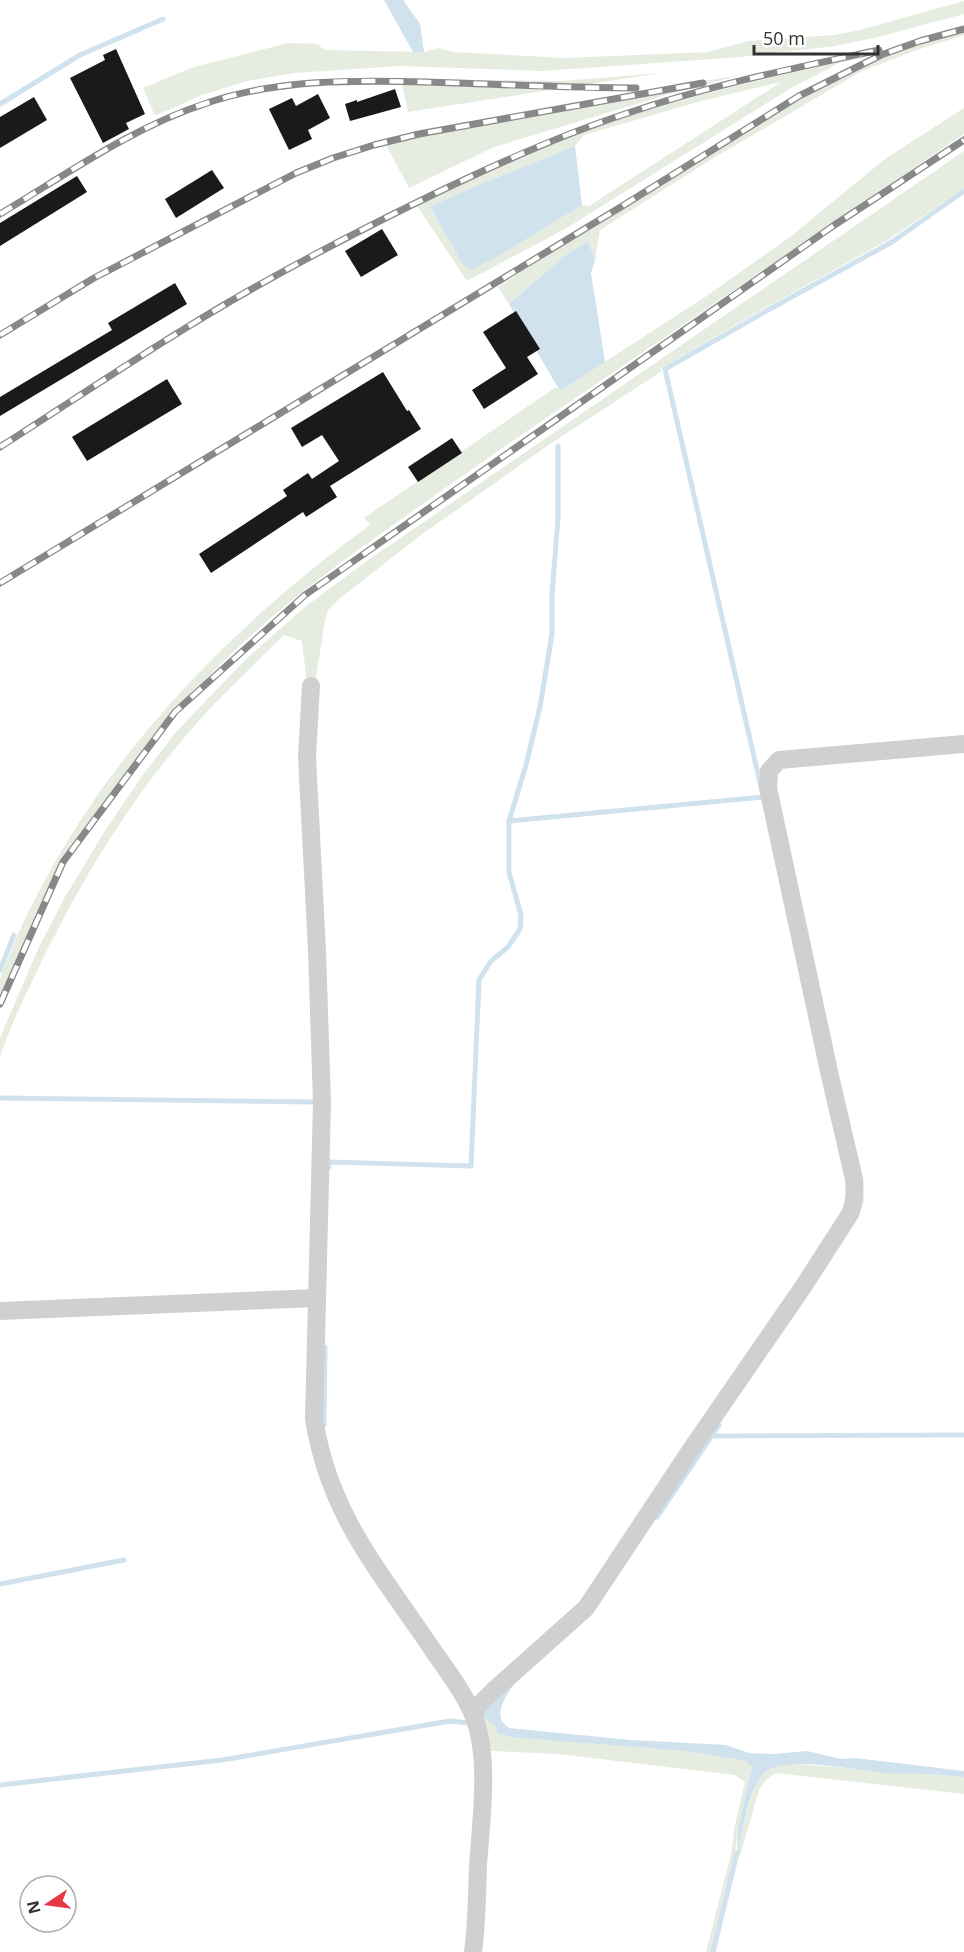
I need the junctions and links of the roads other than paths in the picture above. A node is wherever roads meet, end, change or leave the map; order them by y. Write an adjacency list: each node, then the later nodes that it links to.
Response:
1 (311, 686): 3 (street)
2 (964, 744): 5 (street)
3 (317, 1298): 4 (street); 5 (street)
4 (0, 1311)
5 (474, 1716): 6 (street)
6 (473, 1952)

